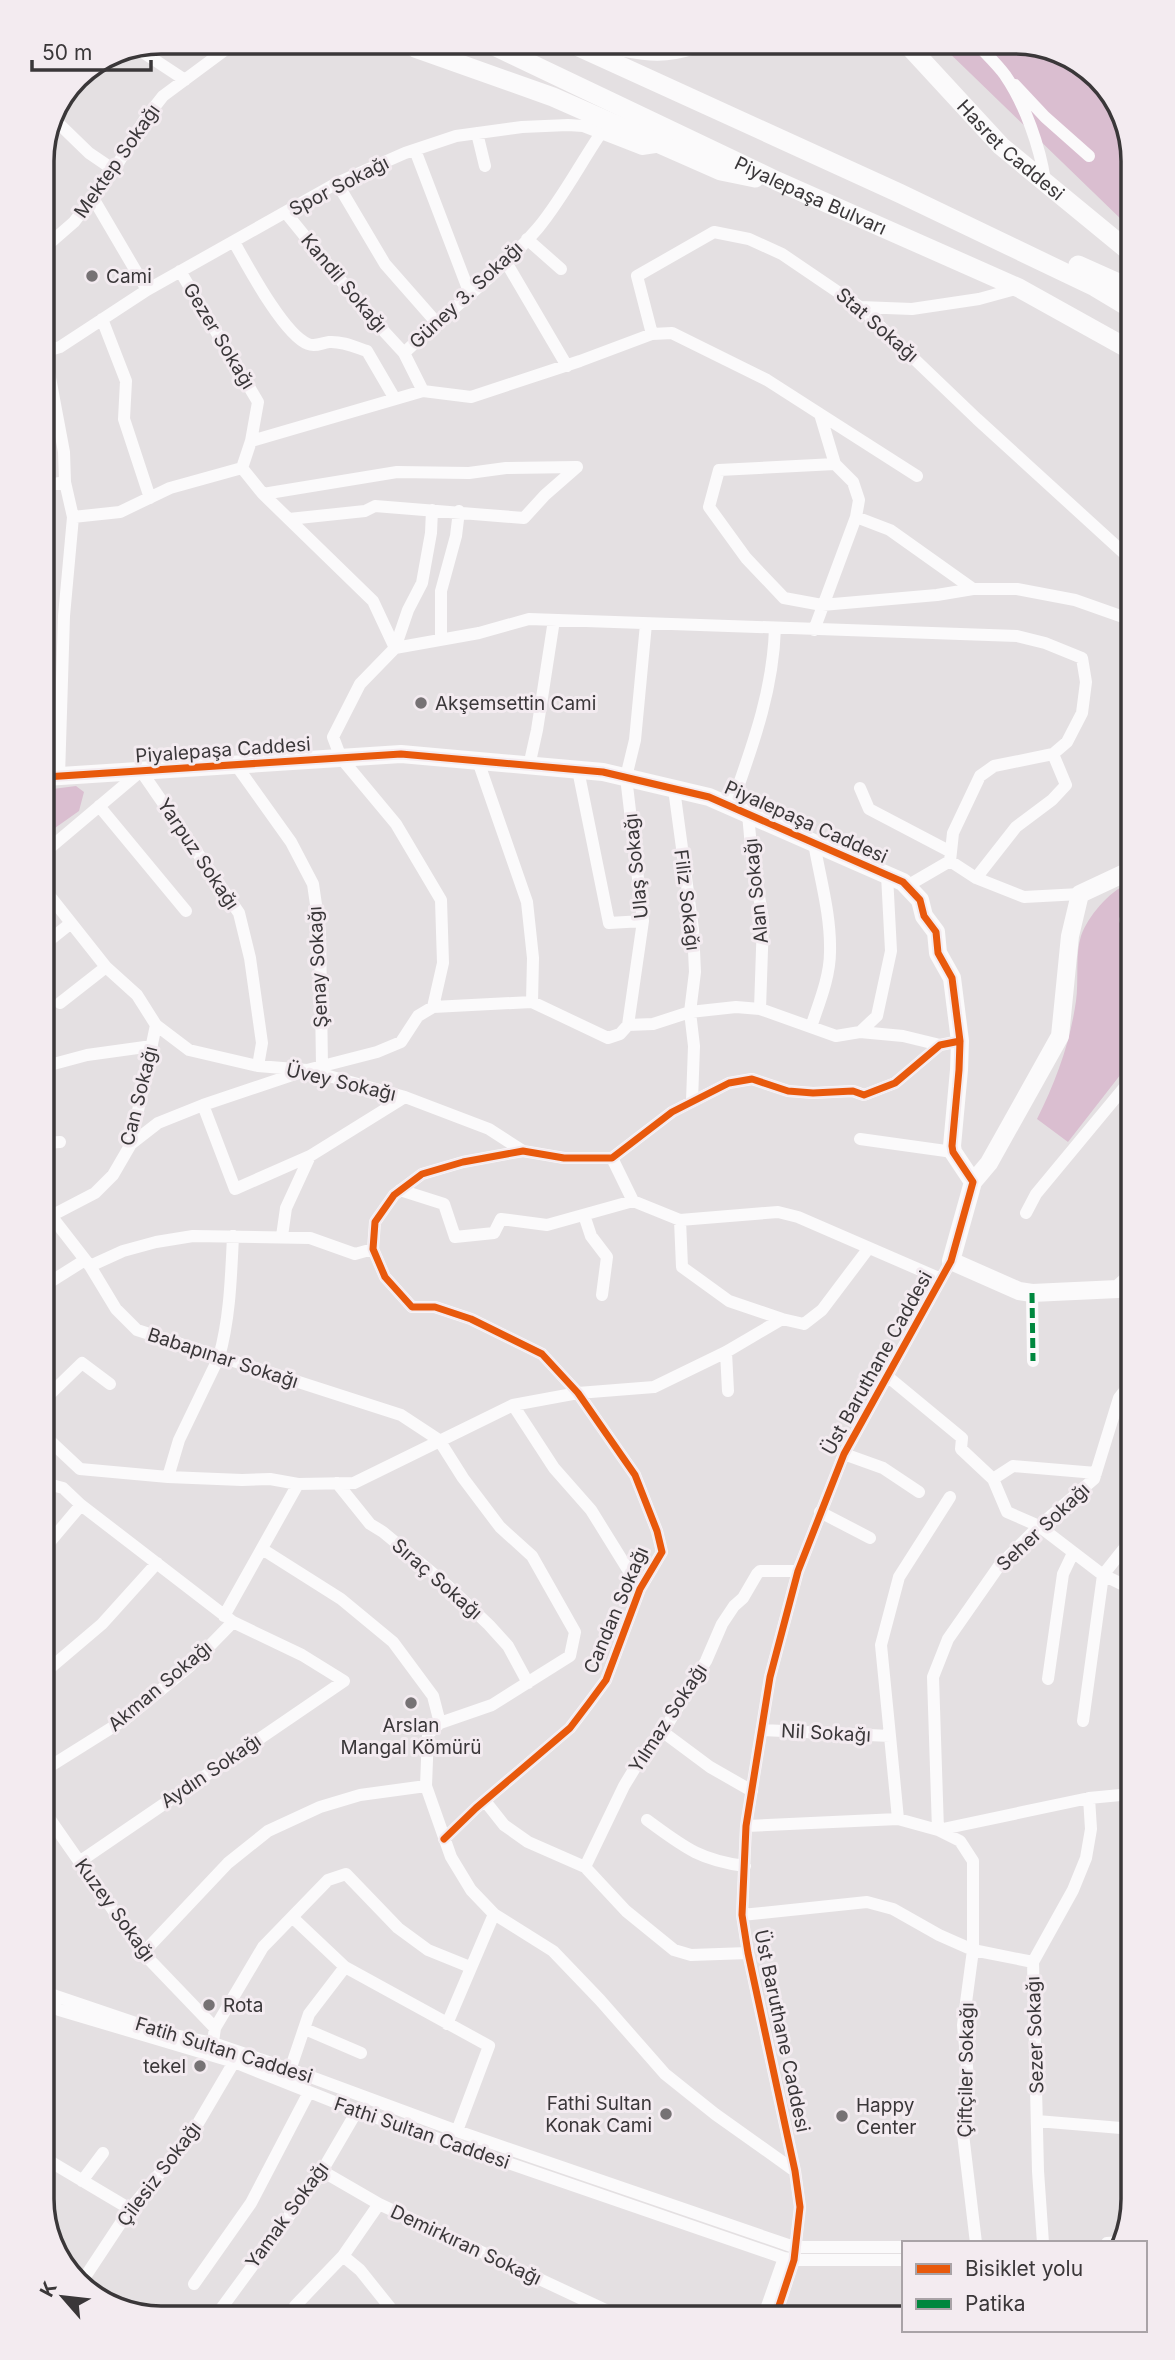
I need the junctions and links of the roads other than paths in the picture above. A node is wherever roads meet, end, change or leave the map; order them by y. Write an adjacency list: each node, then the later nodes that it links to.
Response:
1 (220, 54): 9 (street, Mektep Sokağı)
2 (432, 54): 13 (main road)
3 (511, 54): 18 (main road, Piyalepaşa Bulvarı)
4 (594, 54): 22 (main road, Piyalepaşa Bulvarı)
5 (916, 54): 19 (main road, Hasret Caddesi)
6 (986, 54): 8 (street)
7 (147, 55): 9 (street)
8 (1005, 75): 15 (street); 19 (street)
9 (185, 80): 17 (street, Mektep Sokağı)
10 (61, 126): 17 (street)
11 (477, 133): 12 (street, Spor Sokağı); 14 (street, Spor Sokağı); 16 (street)
12 (601, 133): 13 (street, Spor Sokağı); 25 (street, Güney 3. Sokağı)
13 (663, 146): 18 (main road)
14 (415, 150): 20 (street, Spor Sokağı); 34 (street)
15 (1089, 156)
16 (485, 166)
17 (114, 170): 21 (street, Mektep Sokağı)
18 (777, 181): 32 (main road, Piyalepaşa Bulvarı)
19 (1045, 181): 27 (main road, Hasret Caddesi)
20 (337, 183): 23 (street, Spor Sokağı); 38 (street)
21 (93, 198): 24 (street, Mektep Sokağı); 33 (street)
22 (929, 207): 31 (main road); 35 (main road, Piyalepaşa Bulvarı)
23 (286, 213): 26 (street, Spor Sokağı); 42 (street, Kandil Sokağı)
24 (54, 239)
25 (527, 239): 28 (street, Güney 3. Sokağı); 29 (street)
26 (234, 242): 30 (street, Spor Sokağı); 45 (street)
27 (1121, 245)
28 (506, 262): 34 (street, Güney 3. Sokağı); 43 (street)
29 (561, 268)
30 (180, 271): 33 (street, Spor Sokağı); 48 (street, Gezer Sokağı)
31 (1121, 284)
32 (1019, 288): 36 (street); 40 (main road, Piyalepaşa Bulvarı)
33 (147, 290): 37 (street, Spor Sokağı)
34 (470, 294): 38 (street, Güney 3. Sokağı)
35 (1121, 303)
36 (860, 307): 39 (street, Stat Sokağı); 61 (street, Stat Sokağı)
37 (102, 319): 41 (street, Spor Sokağı); 55 (street)
38 (436, 322): 42 (street, Güney 3. Sokağı)
39 (652, 334): 43 (street); 47 (street)
40 (1121, 345)
41 (54, 349)
42 (404, 353): 44 (street, Güney 3. Sokağı)
43 (567, 366): 44 (street)
44 (424, 391): 45 (street)
45 (395, 399): 48 (street)
46 (54, 402): 52 (street)
47 (820, 414): 49 (street); 51 (street)
48 (251, 441): 50 (street, Gezer Sokağı)
49 (835, 464): 58 (street); 63 (street)
50 (242, 468): 54 (street); 55 (street)
51 (917, 476)
52 (65, 482): 53 (street); 59 (street)
53 (54, 484)
54 (263, 494): 57 (street); 60 (street)
55 (150, 498): 59 (street)
56 (432, 510): 57 (street); 60 (street); 70 (street)
57 (459, 511): 69 (street)
58 (856, 516): 62 (street); 63 (street)
59 (73, 517): 71 (street)
60 (289, 519): 70 (street)
61 (1121, 550)
62 (973, 589): 63 (street); 64 (street)
63 (822, 605): 68 (street)
64 (1121, 616)
65 (554, 620): 66 (street); 69 (street); 76 (street)
66 (646, 624): 67 (street); 80 (street, Ulaş Sokağı)
67 (775, 628): 68 (street); 84 (street)
68 (814, 630): 72 (street)
69 (441, 639): 70 (street)
70 (395, 648): 73 (street)
71 (54, 750)
72 (1054, 754): 88 (street); 91 (street)
73 (341, 758): 74 (street, Piyalepaşa Caddesi); 75 (street, Piyalepaşa Caddesi); 102 (street)
74 (478, 761): 76 (street, Piyalepaşa Caddesi); 100 (street)
75 (236, 765): 78 (street, Piyalepaşa Caddesi); 114 (street, Şenay Sokağı)
76 (529, 766): 77 (street, Piyalepaşa Caddesi)
77 (578, 770): 80 (street, Piyalepaşa Caddesi); 96 (street)
78 (141, 771): 79 (street, Piyalepaşa Caddesi); 83 (street); 113 (street, Yarpuz Sokağı)
79 (54, 777)
80 (626, 778): 82 (street, Piyalepaşa Caddesi); 96 (street, Ulaş Sokağı)
81 (860, 788): 88 (street)
82 (674, 789): 84 (street, Piyalepaşa Caddesi); 104 (street, Filiz Sokağı)
83 (99, 806): 87 (street); 95 (street)
84 (731, 807): 85 (street, Piyalepaşa Caddesi)
85 (748, 814): 86 (street, Piyalepaşa Caddesi); 103 (street, Alan Sokağı)
86 (814, 843): 89 (street, Piyalepaşa Caddesi); 107 (street)
87 (54, 844)
88 (951, 856): 91 (street); 92 (street)
89 (887, 875): 92 (street, Piyalepaşa Caddesi); 108 (street)
90 (1121, 875): 93 (street)
91 (976, 878): 93 (street)
92 (907, 886): 109 (street)
93 (1080, 894): 126 (street)
94 (54, 901): 97 (street, Can Sokağı)
95 (186, 911)
96 (643, 921): 106 (street, Ulaş Sokağı)
97 (71, 923): 98 (street); 99 (street, Can Sokağı)
98 (54, 937)
99 (106, 967): 101 (street); 105 (street, Can Sokağı)
100 (532, 1002): 102 (street); 106 (street)
101 (60, 1003)
102 (433, 1007): 114 (street)
103 (760, 1009): 104 (street); 107 (street)
104 (690, 1012): 106 (street); 118 (street, Filiz Sokağı)
105 (156, 1025): 111 (street, Can Sokağı); 113 (street, Üvey Sokağı)
106 (628, 1025)
107 (811, 1027): 108 (street)
108 (860, 1032): 110 (street)
109 (960, 1041): 110 (street); 123 (street)
110 (940, 1045): 118 (street)
111 (152, 1046): 112 (street); 121 (street, Can Sokağı)
112 (54, 1064)
113 (257, 1066): 115 (street, Üvey Sokağı)
114 (322, 1066): 115 (street)
115 (307, 1070): 117 (street, Üvey Sokağı); 119 (street)
116 (1121, 1091): 129 (street)
117 (405, 1097): 122 (street, Üvey Sokağı); 124 (street)
118 (692, 1101): 125 (street)
119 (203, 1105): 121 (street); 124 (street)
120 (860, 1139): 123 (street)
121 (131, 1144): 130 (street, Can Sokağı)
122 (523, 1151): 125 (street); 127 (street)
123 (953, 1152): 126 (street)
124 (310, 1156): 135 (street)
125 (612, 1158): 128 (street)
126 (972, 1182): 138 (street)
127 (400, 1190): 131 (street); 136 (street)
128 (633, 1201): 131 (street); 132 (street)
129 (1026, 1213)
130 (54, 1214)
131 (584, 1215): 144 (street)
132 (680, 1220): 137 (street); 145 (street)
133 (54, 1223): 139 (street, Babapınar Sokağı)
134 (233, 1236): 135 (street); 139 (street); 147 (street)
135 (282, 1236): 136 (street)
136 (373, 1249): 153 (street, Candan Sokağı)
137 (868, 1249): 140 (street); 145 (street)
138 (951, 1261): 140 (street, Üst Baruthane Caddesi); 143 (street)
139 (88, 1263): 141 (street); 147 (street, Babapınar Sokağı)
140 (941, 1279): 149 (street, Üst Baruthane Caddesi)
141 (54, 1280)
142 (1121, 1286): 143 (street)
143 (1032, 1293): 148 (street)
144 (603, 1295)
145 (782, 1319): 146 (street)
146 (726, 1352): 152 (street); 153 (street)
147 (219, 1357): 156 (street, Babapınar Sokağı); 161 (street)
148 (1033, 1361)
149 (887, 1376): 158 (street, Üst Baruthane Caddesi); 162 (street)
150 (110, 1384): 151 (street)
151 (54, 1390)
152 (728, 1391)
153 (578, 1394): 155 (street); 181 (street, Candan Sokağı)
154 (1121, 1395): 160 (street, Seher Sokağı)
155 (513, 1405): 156 (street); 181 (street)
156 (439, 1440): 163 (street); 185 (street)
157 (54, 1445): 159 (street)
158 (844, 1454): 167 (street); 170 (street, Üst Baruthane Caddesi)
159 (80, 1469): 161 (street); 166 (street)
160 (1096, 1473): 162 (street); 171 (street, Seher Sokağı)
161 (168, 1477): 164 (street)
162 (993, 1479): 171 (street)
163 (337, 1483): 164 (street); 185 (street, Sıraç Sokağı)
164 (298, 1484): 174 (street, Akman Sokağı)
165 (54, 1486): 166 (street)
166 (64, 1488): 169 (street)
167 (919, 1492)
168 (950, 1497): 190 (street)
169 (81, 1505): 172 (street); 177 (street)
170 (820, 1512): 173 (street); 178 (street, Üst Baruthane Caddesi)
171 (1040, 1526): 176 (street); 201 (street, Seher Sokağı)
172 (54, 1537)
173 (870, 1538)
174 (262, 1549): 182 (street, Akman Sokağı); 187 (street)
175 (1121, 1552): 179 (street)
176 (1073, 1553): 179 (street); 184 (street)
177 (156, 1563): 182 (street); 183 (street)
178 (798, 1572): 188 (street, Üst Baruthane Caddesi); 189 (street, Yılmaz Sokağı)
179 (1103, 1575): 180 (street); 186 (street)
180 (1121, 1584)
181 (639, 1589): 196 (street, Candan Sokağı)
182 (228, 1619): 191 (street, Akman Sokağı); 203 (street, Aydın Sokağı)
183 (54, 1664)
184 (1048, 1679)
185 (528, 1683): 187 (street)
186 (1083, 1721)
187 (440, 1723): 192 (street)
188 (762, 1730): 190 (street, Nil Sokağı); 193 (street, Üst Baruthane Caddesi)
189 (663, 1732): 193 (street); 205 (street, Yılmaz Sokağı)
190 (890, 1736): 197 (street, Nil Sokağı)
191 (54, 1764)
192 (426, 1786): 202 (street); 210 (street)
193 (752, 1791): 200 (street, Üst Baruthane Caddesi)
194 (1121, 1795): 195 (street)
195 (1089, 1798): 201 (street); 212 (street, Sezer Sokağı)
196 (485, 1801): 202 (street, Candan Sokağı); 205 (street)
197 (898, 1819): 200 (street); 201 (street)
198 (648, 1820): 204 (street)
199 (54, 1825): 203 (street, Kuzey Sokağı)
200 (746, 1826): 204 (street, Üst Baruthane Caddesi)
201 (938, 1830): 209 (street, Çiftçiler Sokağı)
202 (444, 1839): 206 (street)
203 (79, 1861): 210 (street, Kuzey Sokağı)
204 (745, 1866): 207 (street, Üst Baruthane Caddesi)
205 (585, 1867): 211 (street)
206 (494, 1914): 214 (street); 233 (street)
207 (743, 1915): 209 (street); 211 (street, Üst Baruthane Caddesi)
208 (292, 1917): 213 (street); 214 (street); 218 (street)
209 (973, 1950): 212 (street); 237 (street, Çiftçiler Sokağı)
210 (143, 1953): 218 (street, Kuzey Sokağı)
211 (748, 1953): 233 (street, Üst Baruthane Caddesi)
212 (1033, 1962): 227 (street, Sezer Sokağı)
213 (345, 1967): 217 (street); 219 (street)
214 (470, 1967): 217 (street)
215 (54, 1995): 220 (street, Fatih Sultan Caddesi)
216 (54, 2007): 220 (street, Fathi Sultan Caddesi)
217 (447, 2024): 229 (street)
218 (215, 2028): 220 (street)
219 (305, 2029): 221 (street); 223 (street)
220 (211, 2049): 222 (street, Fathi Sultan Caddesi); 223 (street, Fatih Sultan Caddesi)
221 (361, 2053)
222 (234, 2062): 224 (street, Fathi Sultan Caddesi); 236 (street, Çilesiz Sokağı)
223 (292, 2070): 224 (street); 229 (street, Fatih Sultan Caddesi)
224 (285, 2082): 225 (street, Fathi Sultan Caddesi)
225 (308, 2094): 226 (street, Fathi Sultan Caddesi); 244 (street)
226 (356, 2111): 232 (street, Yamak Sokağı); 240 (street, Fathi Sultan Caddesi)
227 (1037, 2121): 228 (street); 238 (street, Sezer Sokağı)
228 (1121, 2128)
229 (457, 2132): 240 (street, Fatih Sultan Caddesi)
230 (103, 2153): 234 (street)
231 (54, 2164): 234 (street)
232 (322, 2171): 235 (street, Demirkıran Sokağı); 245 (street, Yamak Sokağı)
233 (795, 2171): 240 (street, Üst Baruthane Caddesi)
234 (82, 2181): 236 (street)
235 (379, 2204): 241 (street); 248 (street, Demirkıran Sokağı)
236 (130, 2209): 243 (street, Çilesiz Sokağı)
237 (976, 2241)
238 (1043, 2241)
239 (902, 2247): 240 (street)
240 (791, 2255): 242 (street); 249 (street); 250 (street)
241 (343, 2256): 246 (street); 247 (street)
242 (902, 2260)
243 (95, 2262)
244 (194, 2284)
245 (223, 2306)
246 (295, 2306)
247 (389, 2306)
248 (597, 2306)
249 (768, 2306)
250 (779, 2306)

